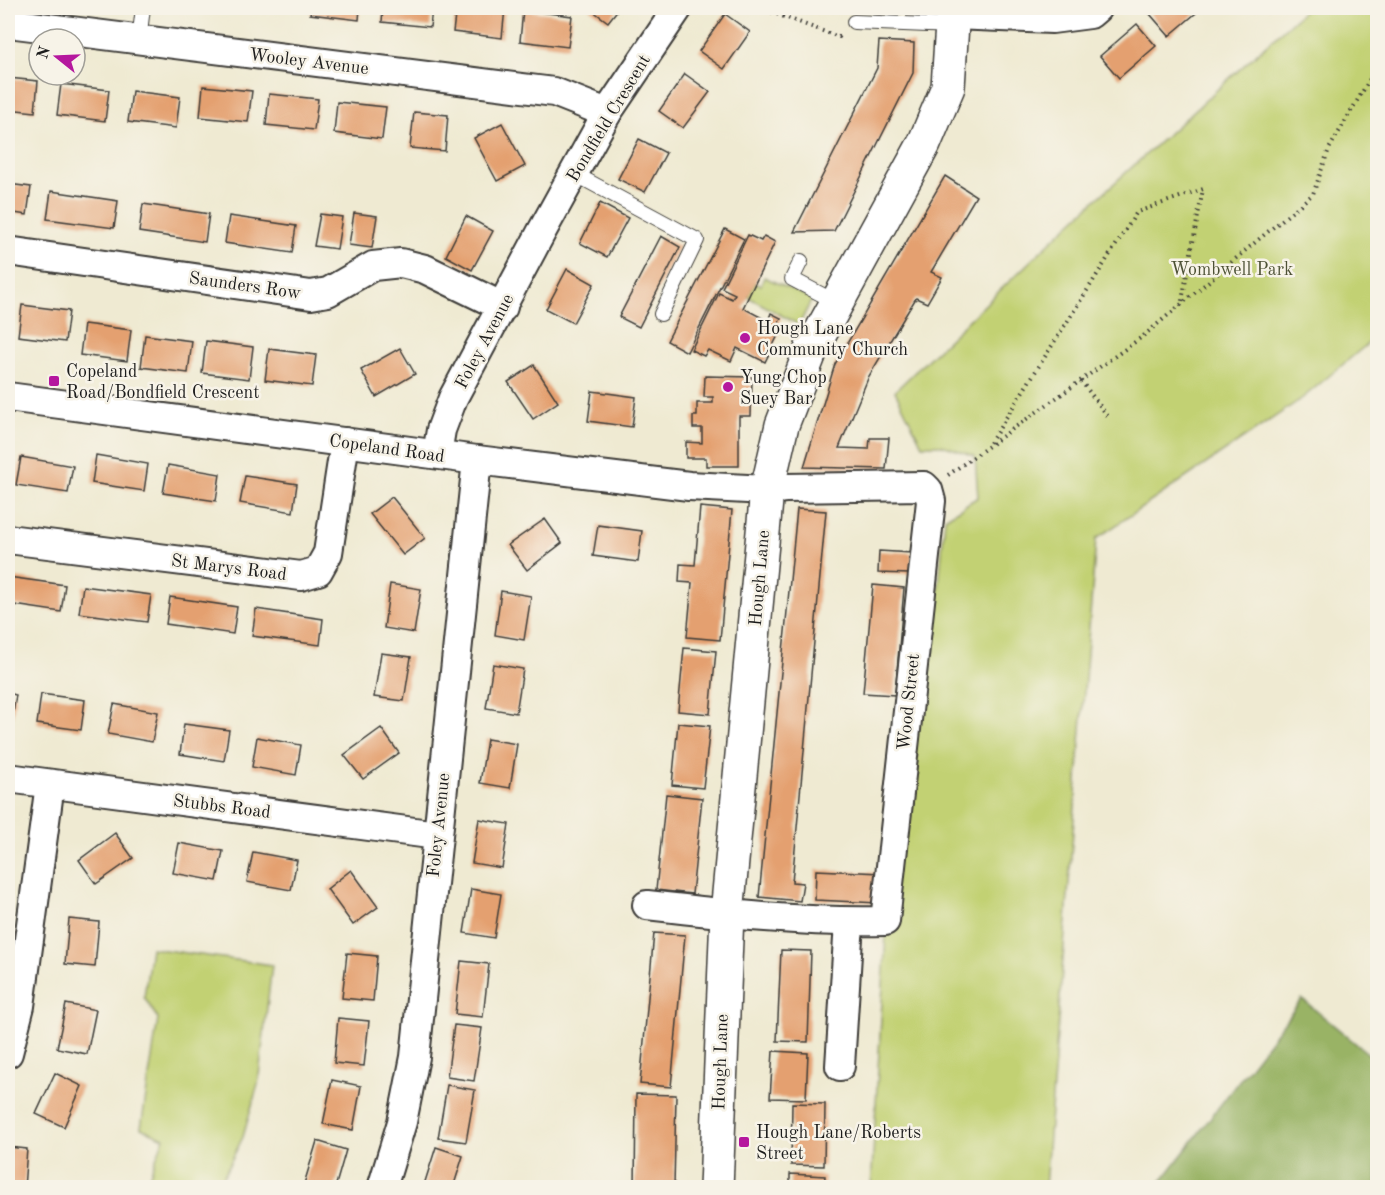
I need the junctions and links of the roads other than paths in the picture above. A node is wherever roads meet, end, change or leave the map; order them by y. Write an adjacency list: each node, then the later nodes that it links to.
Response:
1 (143, 8): 7 (lane)
2 (678, 8): 8 (street, Bondfield Crescent)
3 (1097, 8): 4 (street)
4 (953, 16): 5 (lane); 13 (main road, Hough Lane)
5 (854, 22)
6 (8, 23): 7 (street, Wooley Avenue)
7 (139, 40): 8 (street, Wooley Avenue)
8 (607, 113): 9 (street, Bondfield Crescent)
9 (573, 173): 10 (street, Bondfield Crescent); 15 (lane)
10 (542, 231): 14 (street, Foley Avenue)
11 (8, 251): 14 (street, Saunders Row)
12 (801, 261): 13 (lane)
13 (836, 302): 20 (main road, Hough Lane)
14 (503, 306): 18 (street, Foley Avenue)
15 (661, 314)
16 (8, 396): 17 (street, Copeland Road)
17 (345, 442): 18 (street, Copeland Road); 21 (street, St Marys Road)
18 (437, 454): 19 (street, Copeland Road)
19 (477, 460): 20 (street, Copeland Road); 24 (street, Foley Avenue)
20 (767, 490): 26 (main road, Hough Lane); 27 (street, Wood Street)
21 (8, 539)
22 (8, 778): 23 (street, Stubbs Road)
23 (51, 784): 24 (street, Stubbs Road); 28 (street)
24 (437, 835): 30 (street, Foley Avenue)
25 (647, 905): 26 (street, Wood Street)
26 (727, 914): 27 (street, Wood Street); 31 (main road, Hough Lane)
27 (849, 921): 29 (street)
28 (8, 1053)
29 (840, 1066)
30 (382, 1188)
31 (716, 1188)

